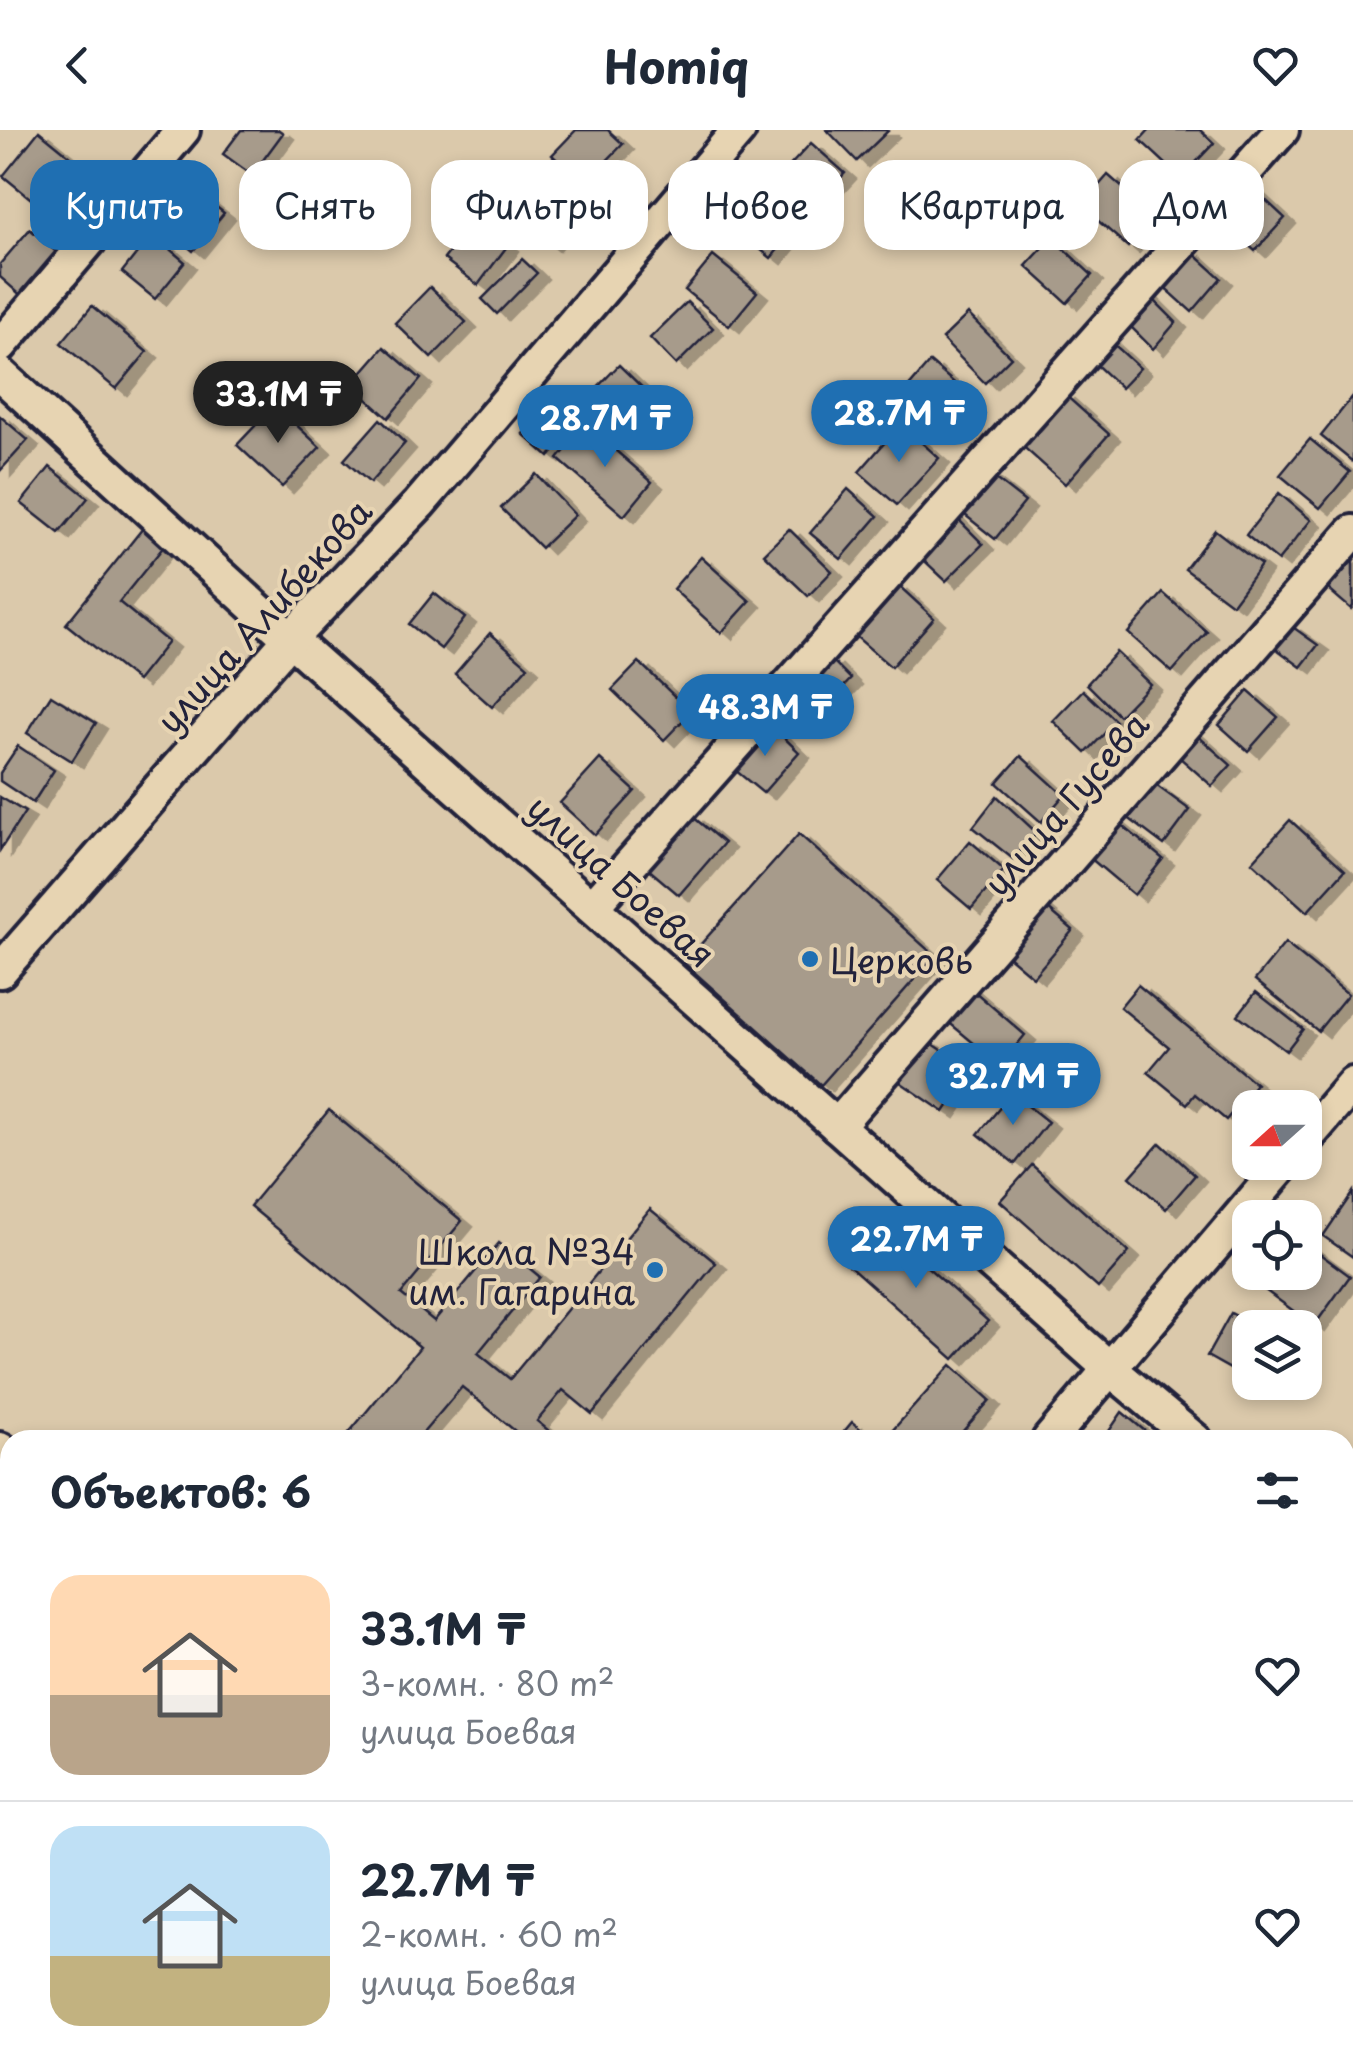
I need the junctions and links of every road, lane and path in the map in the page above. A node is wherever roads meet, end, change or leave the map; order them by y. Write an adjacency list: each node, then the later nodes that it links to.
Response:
1 (183, 130): 4 (street)
2 (739, 130): 7 (street, улица Алибекова)
3 (1282, 130): 8 (street)
4 (0, 346)
5 (0, 374): 7 (street, улица Боевая)
6 (1353, 532): 12 (street, улица Гусева)
7 (290, 639): 8 (street, улица Боевая); 9 (street, улица Алибекова)
8 (592, 907): 12 (street, улица Боевая)
9 (0, 971)
10 (1353, 1084): 11 (street)
11 (1322, 1120)
12 (837, 1126): 14 (street, улица Боевая)
13 (1271, 1180): 14 (street)
14 (1109, 1368): 15 (street); 16 (street, улица Боевая)
15 (1057, 1430)
16 (1183, 1430)

